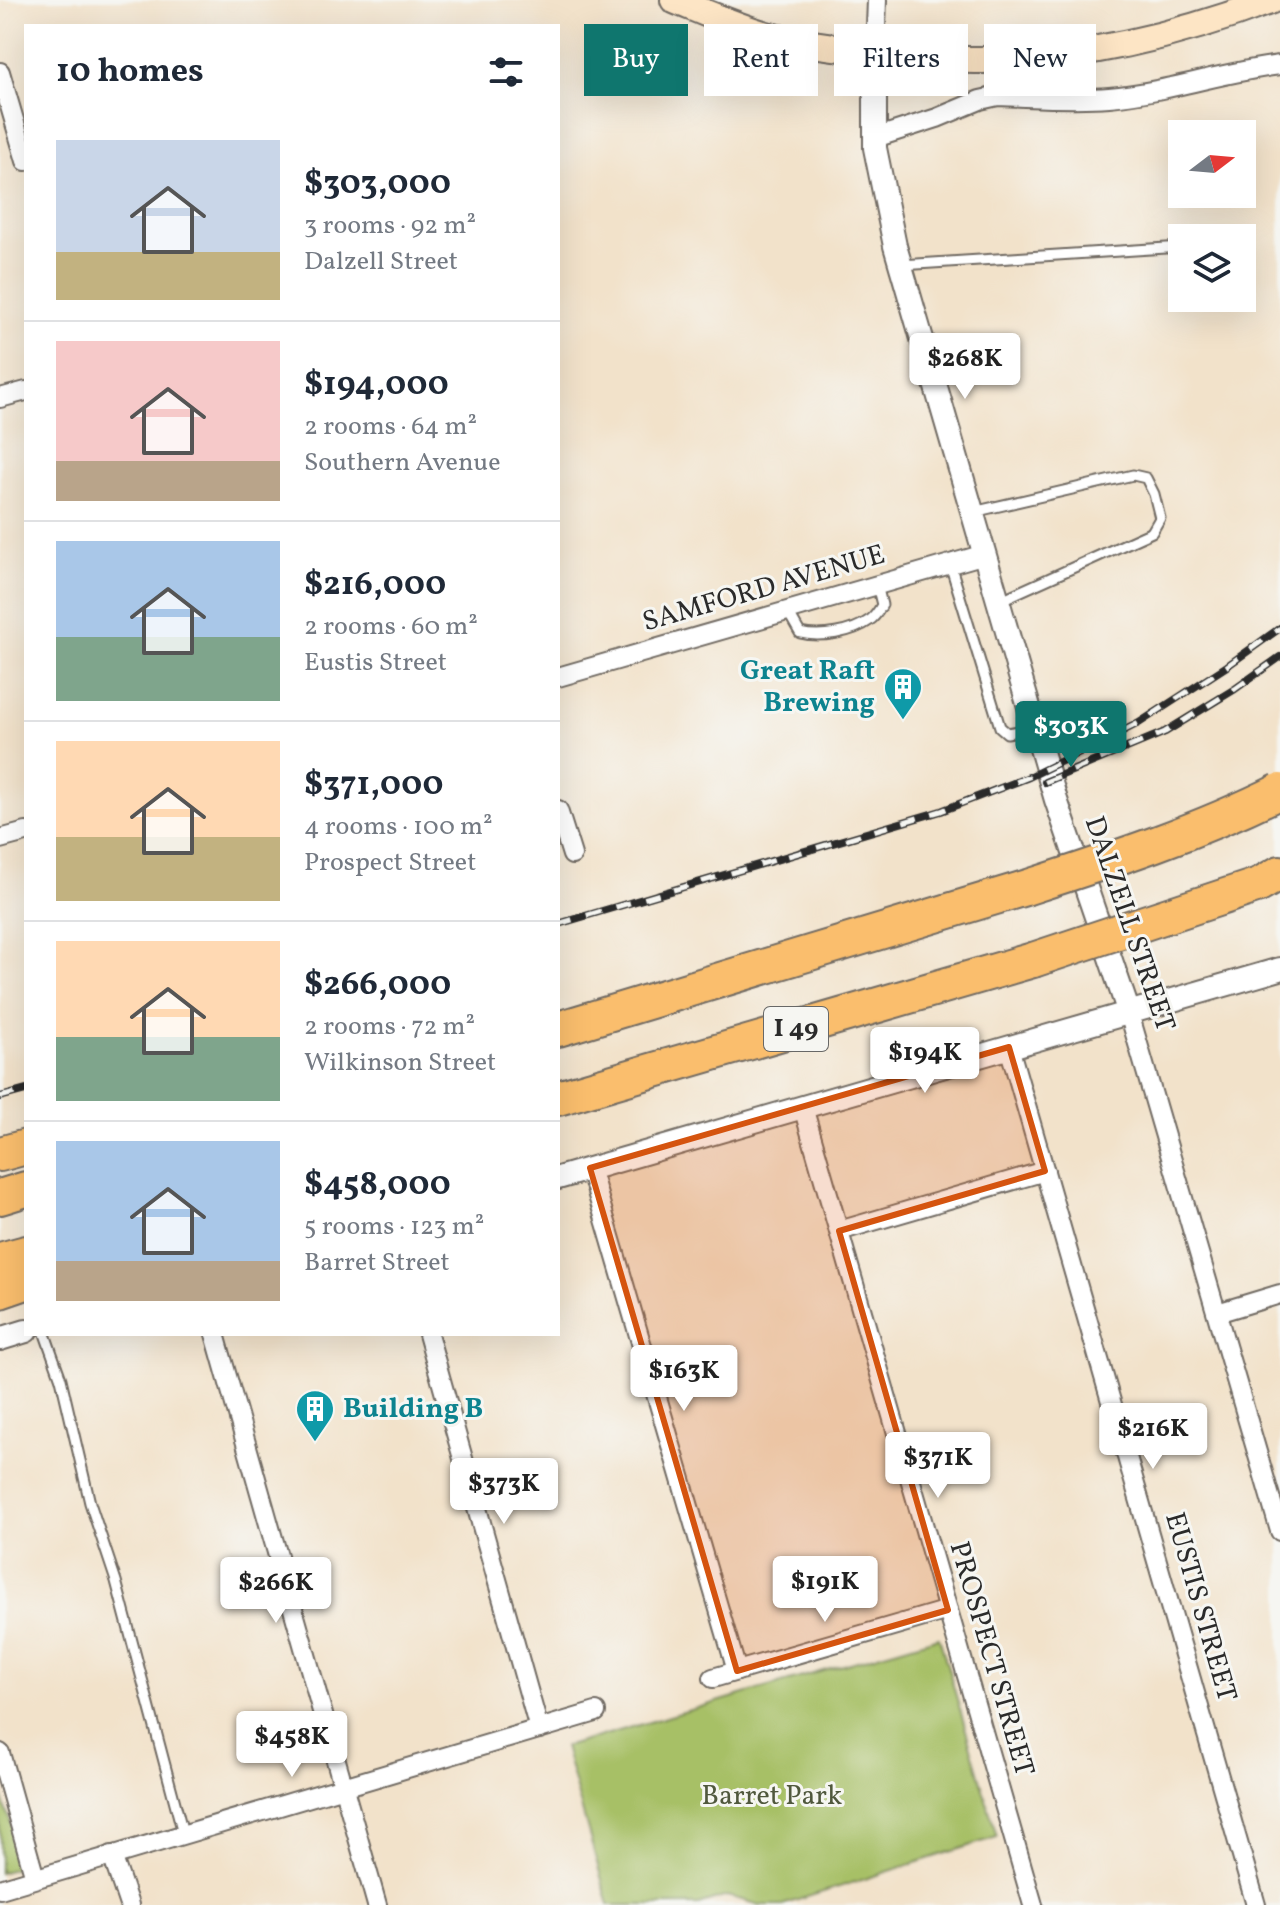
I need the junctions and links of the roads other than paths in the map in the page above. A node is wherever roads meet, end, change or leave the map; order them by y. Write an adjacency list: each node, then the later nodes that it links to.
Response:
1 (674, 0): 5 (main road)
2 (877, 0): 4 (street)
3 (1272, 0): 6 (main road)
4 (876, 24)
5 (834, 47)
6 (968, 59)
7 (1280, 65): 10 (street)
8 (0, 72): 11 (street)
9 (875, 96): 10 (street, DALZELL STREET)
10 (875, 138): 13 (street, DALZELL STREET)
11 (24, 154)
12 (1168, 248): 13 (lane)
13 (901, 265): 16 (street, DALZELL STREET)
14 (24, 392): 15 (street)
15 (0, 398)
16 (973, 512): 17 (street, DALZELL STREET); 20 (lane)
17 (985, 554): 18 (street, SAMFORD AVENUE); 20 (street, DALZELL STREET)
18 (950, 564): 19 (street, SAMFORD AVENUE); 23 (lane)
19 (877, 585): 21 (street, SAMFORD AVENUE); 21 (lane)
20 (999, 601): 23 (street, DALZELL STREET)
21 (788, 612): 22 (street, SAMFORD AVENUE)
22 (560, 676)
23 (1036, 728): 31 (street, DALZELL STREET)
24 (1280, 791): 32 (highway, I 49, bridge)
25 (560, 816): 28 (street)
26 (24, 833): 27 (street)
27 (0, 839)
28 (572, 855)
29 (1273, 879): 34 (highway, I 49, bridge)
30 (1280, 969): 31 (street)
31 (1129, 1013): 33 (street); 49 (street, DALZELL STREET)
32 (560, 1028)
33 (1009, 1047): 35 (street); 39 (street, EUSTIS STREET)
34 (560, 1097)
35 (803, 1107): 38 (street); 43 (street, PROSPECT STREET)
36 (24, 1148): 37 (highway)
37 (0, 1154)
38 (590, 1168): 40 (street); 57 (street)
39 (1045, 1171): 43 (street); 70 (street, EUSTIS STREET)
40 (560, 1177)
41 (24, 1190): 42 (highway)
42 (0, 1197)
43 (839, 1231): 56 (street, PROSPECT STREET)
44 (24, 1254): 45 (highway)
45 (0, 1260)
46 (24, 1283): 47 (highway)
47 (0, 1291)
48 (1280, 1294): 49 (street)
49 (1217, 1313): 55 (street, DALZELL STREET)
50 (24, 1332): 54 (street)
51 (46, 1336): 63 (lane)
52 (216, 1336): 62 (street)
53 (429, 1336): 60 (street)
54 (0, 1339)
55 (1280, 1531)
56 (948, 1610): 57 (street); 69 (street, PROSPECT STREET)
57 (737, 1671): 58 (street)
58 (713, 1678)
59 (596, 1712): 60 (street)
60 (539, 1729): 62 (street)
61 (0, 1753): 65 (street)
62 (343, 1785): 63 (street); 68 (street)
63 (183, 1833): 64 (street)
64 (112, 1855): 65 (street); 67 (street)
65 (35, 1878): 66 (street)
66 (0, 1889)
67 (129, 1905)
68 (377, 1905)
69 (1033, 1905)
70 (1256, 1905)

